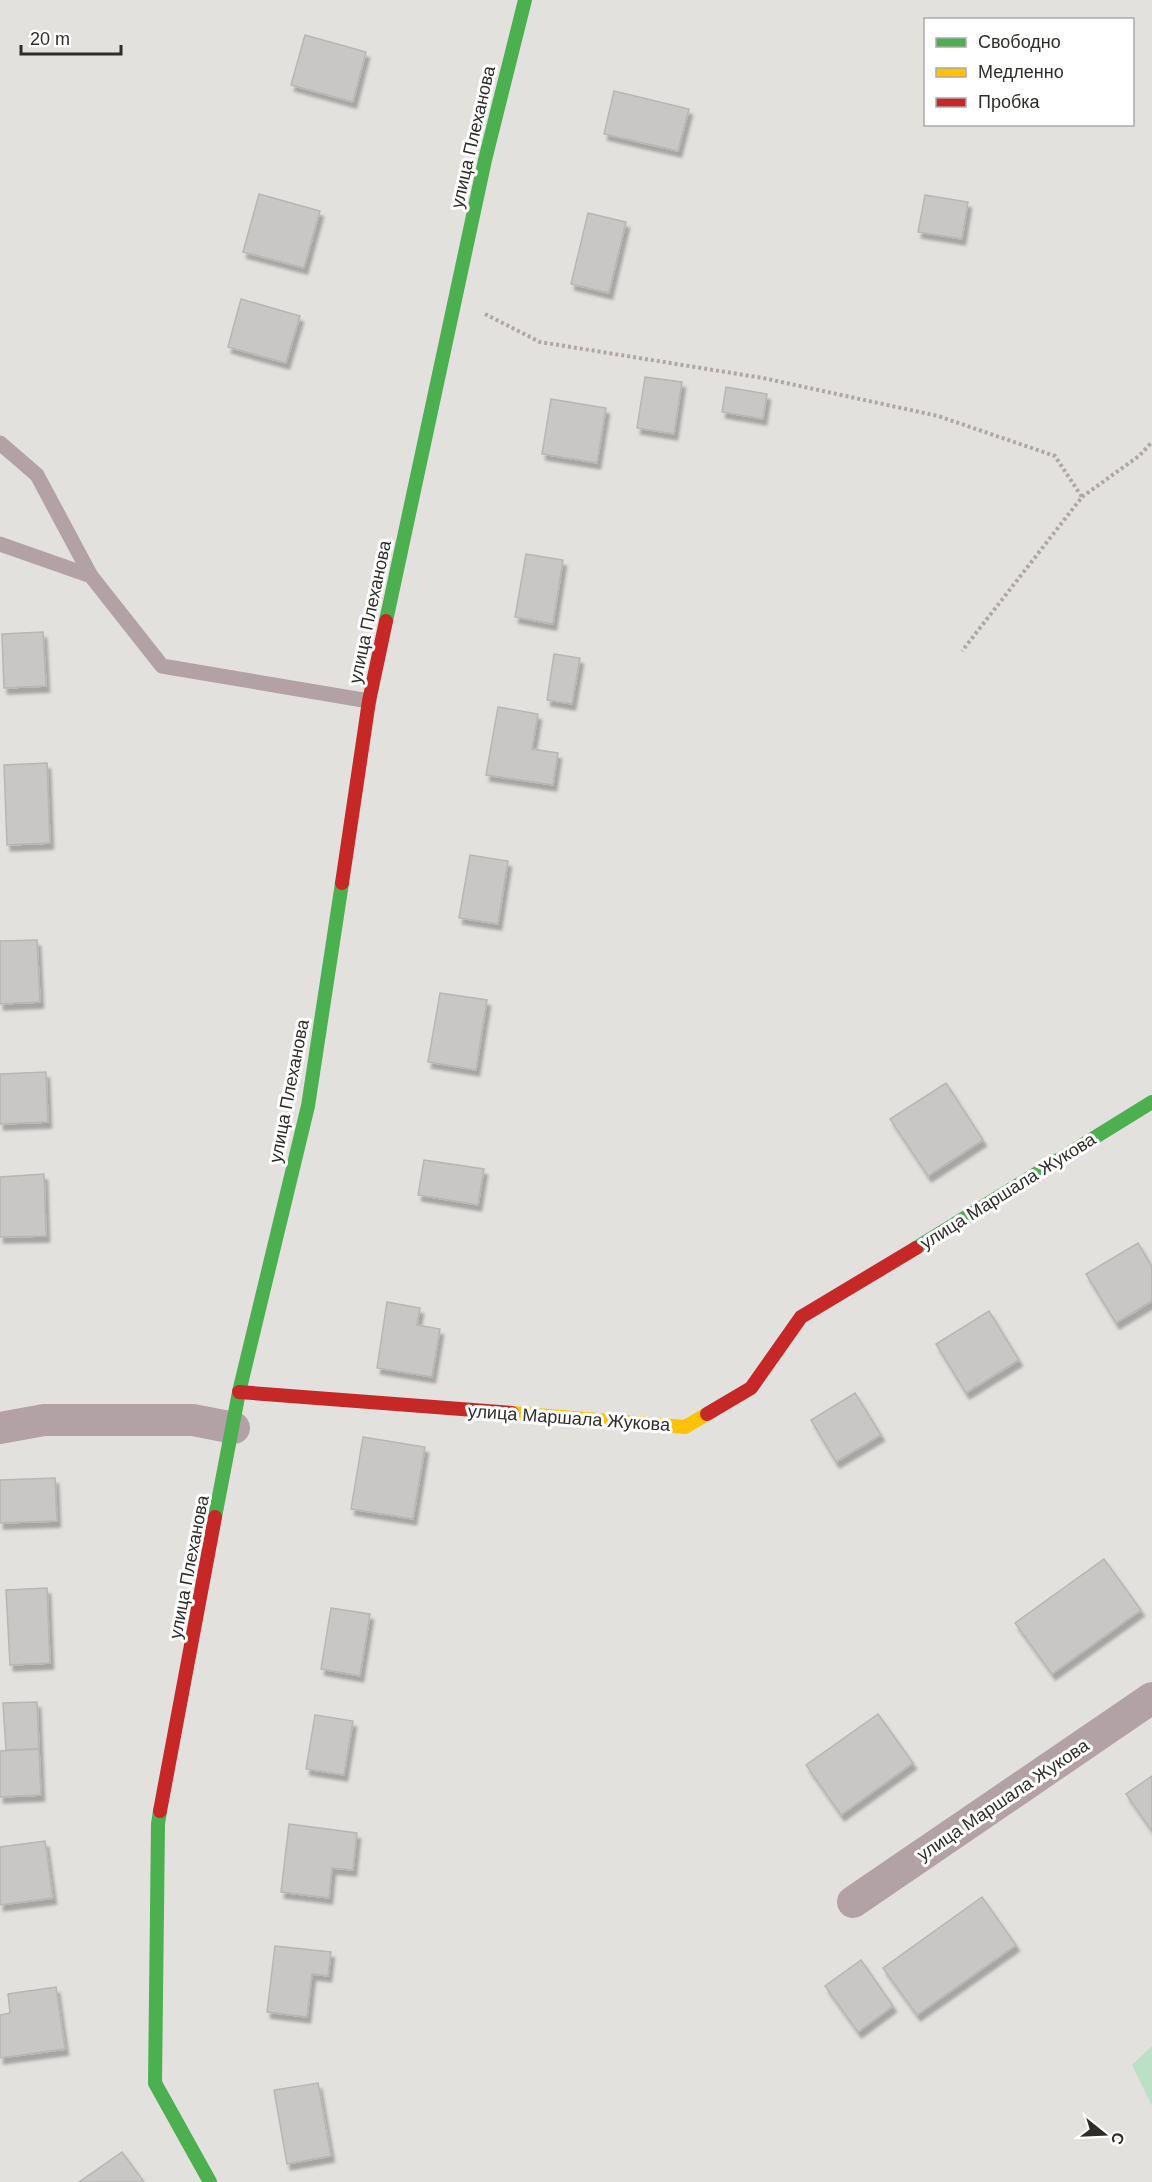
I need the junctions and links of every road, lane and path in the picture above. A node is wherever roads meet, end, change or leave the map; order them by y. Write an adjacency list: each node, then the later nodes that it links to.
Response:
1 (525, 0): 2 (street, улица Плеханова)
2 (455, 299): 5 (path); 9 (street, улица Плеханова)
3 (1152, 442): 5 (path)
4 (0, 443): 7 (lane)
5 (1082, 497): 8 (path)
6 (0, 544): 7 (lane)
7 (91, 576): 9 (lane)
8 (962, 651)
9 (369, 702): 11 (street, улица Плеханова)
10 (1152, 1102): 11 (street, улица Маршала Жукова)
11 (239, 1392): 13 (street, улица Плеханова)
12 (0, 1428): 13 (street)
13 (234, 1428): 16 (street, улица Плеханова)
14 (1152, 1698): 15 (street, улица Маршала Жукова)
15 (853, 1902)
16 (210, 2182)

